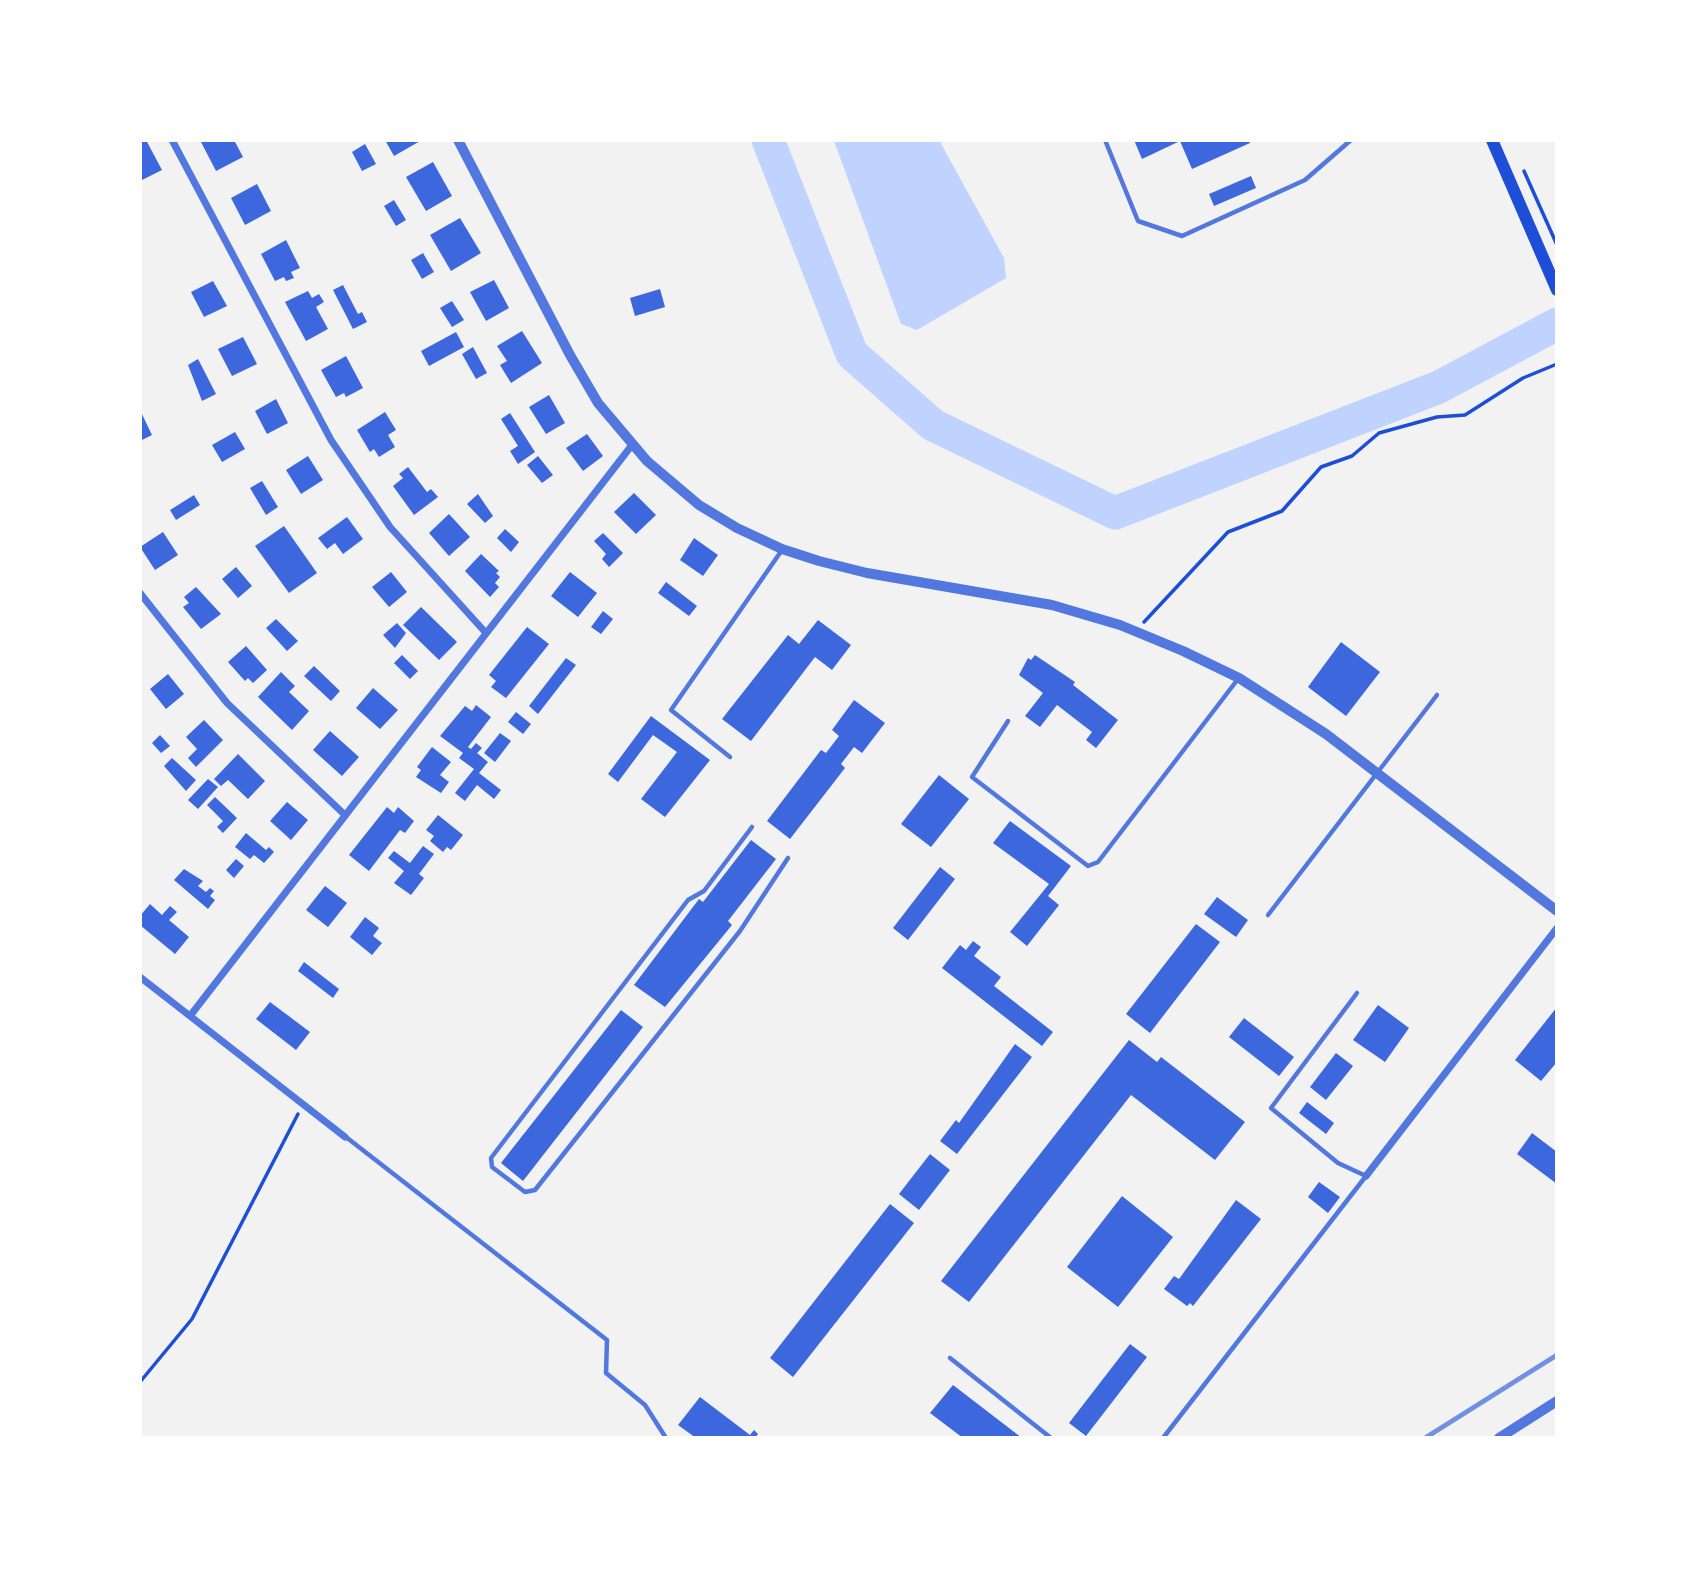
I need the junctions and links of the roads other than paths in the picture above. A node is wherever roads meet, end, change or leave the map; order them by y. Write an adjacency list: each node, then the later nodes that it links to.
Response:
1 (172, 140): 10 (street)
2 (458, 140): 7 (street)
3 (1105, 140): 4 (lane)
4 (1351, 140)
5 (1492, 140): 6 (main road)
6 (1557, 290)
7 (632, 445): 8 (street); 10 (street)
8 (782, 549): 11 (street); 14 (lane)
9 (140, 593): 16 (street)
10 (486, 633): 16 (street)
11 (1239, 678): 13 (lane); 15 (street)
12 (1437, 695): 15 (lane)
13 (1008, 721)
14 (730, 757)
15 (1378, 774): 19 (street); 20 (lane)
16 (345, 815): 24 (street)
17 (752, 827): 18 (lane)
18 (788, 858)
19 (1557, 911)
20 (1268, 915)
21 (1557, 928): 26 (street)
22 (140, 977): 24 (street)
23 (1357, 993): 26 (lane)
24 (190, 1016): 25 (street)
25 (345, 1137): 29 (lane)
26 (1366, 1177): 31 (lane)
27 (950, 1358): 30 (lane)
28 (1557, 1401): 32 (street)
29 (666, 1438)
30 (1051, 1438)
31 (1163, 1438)
32 (1499, 1438)

